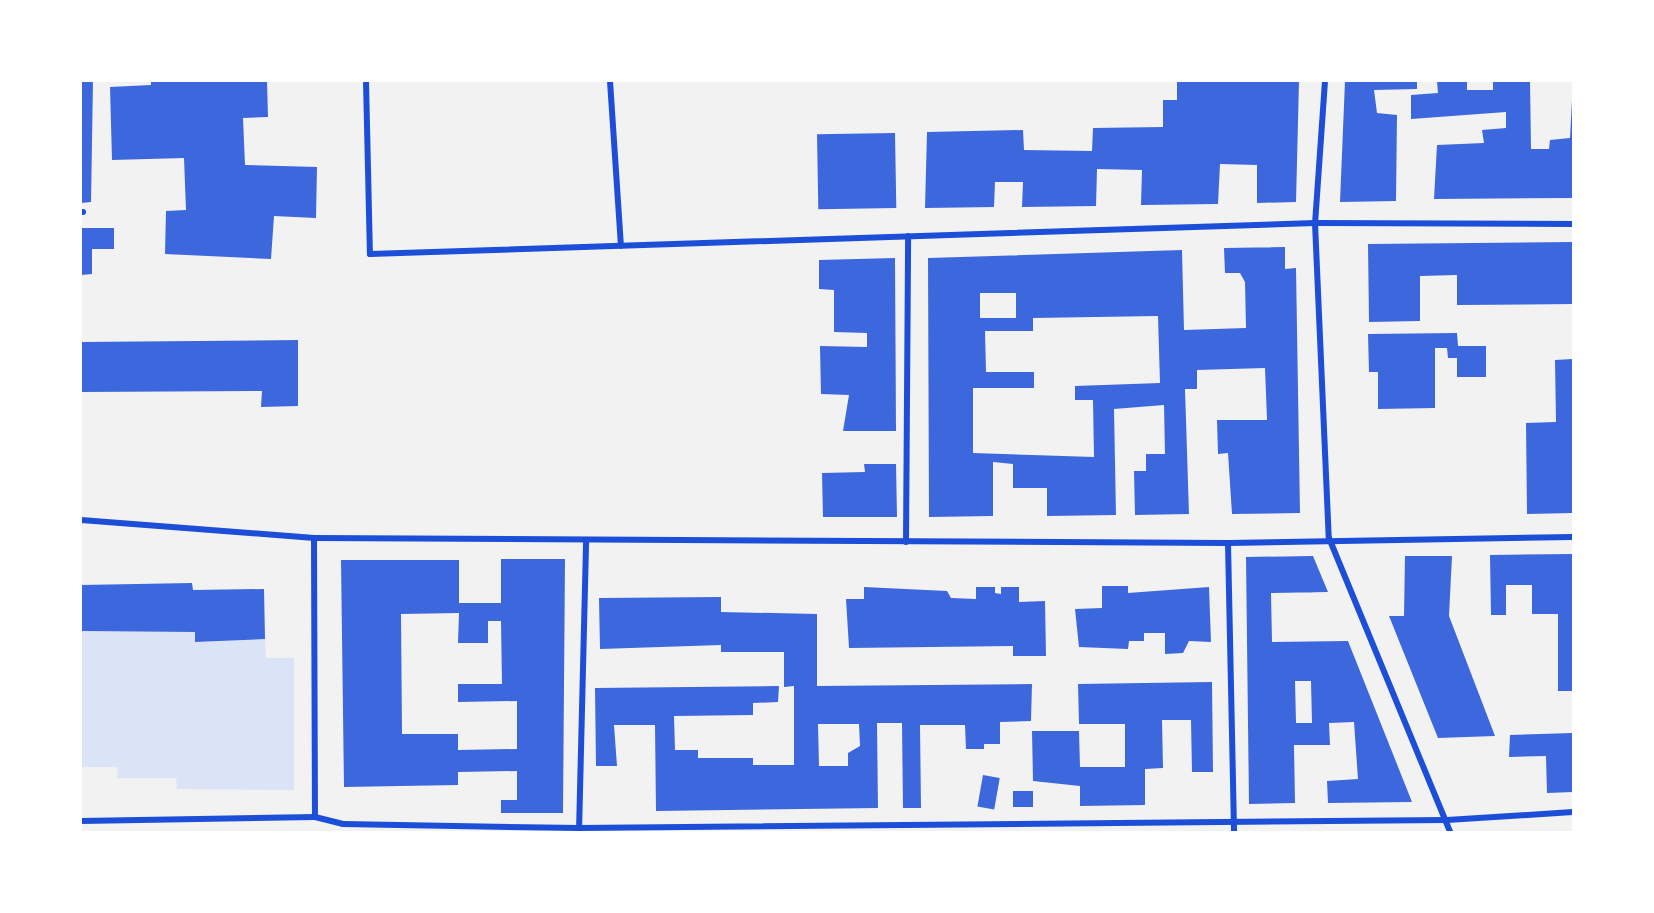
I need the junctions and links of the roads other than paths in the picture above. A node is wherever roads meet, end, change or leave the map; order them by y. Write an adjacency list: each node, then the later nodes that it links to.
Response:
1 (366, 81): 7 (street)
2 (610, 81): 7 (street)
3 (1325, 81): 4 (street)
4 (1315, 223): 5 (street); 6 (street); 11 (street)
5 (1573, 224)
6 (908, 236): 7 (street); 13 (street)
7 (621, 246)
8 (83, 518): 10 (street)
9 (1573, 537): 11 (street)
10 (314, 538): 12 (street); 16 (street)
11 (1329, 538): 14 (street); 18 (street)
12 (586, 540): 13 (street); 21 (street)
13 (906, 542): 14 (street)
14 (1228, 543): 17 (street)
15 (1573, 812): 18 (street)
16 (315, 817): 19 (street); 20 (street)
17 (1234, 819): 18 (street); 21 (street); 23 (street)
18 (1447, 819): 24 (street)
19 (81, 821)
20 (343, 824): 21 (street); 22 (street)
21 (579, 830)
22 (343, 832)
23 (1234, 832)
24 (1450, 832)

